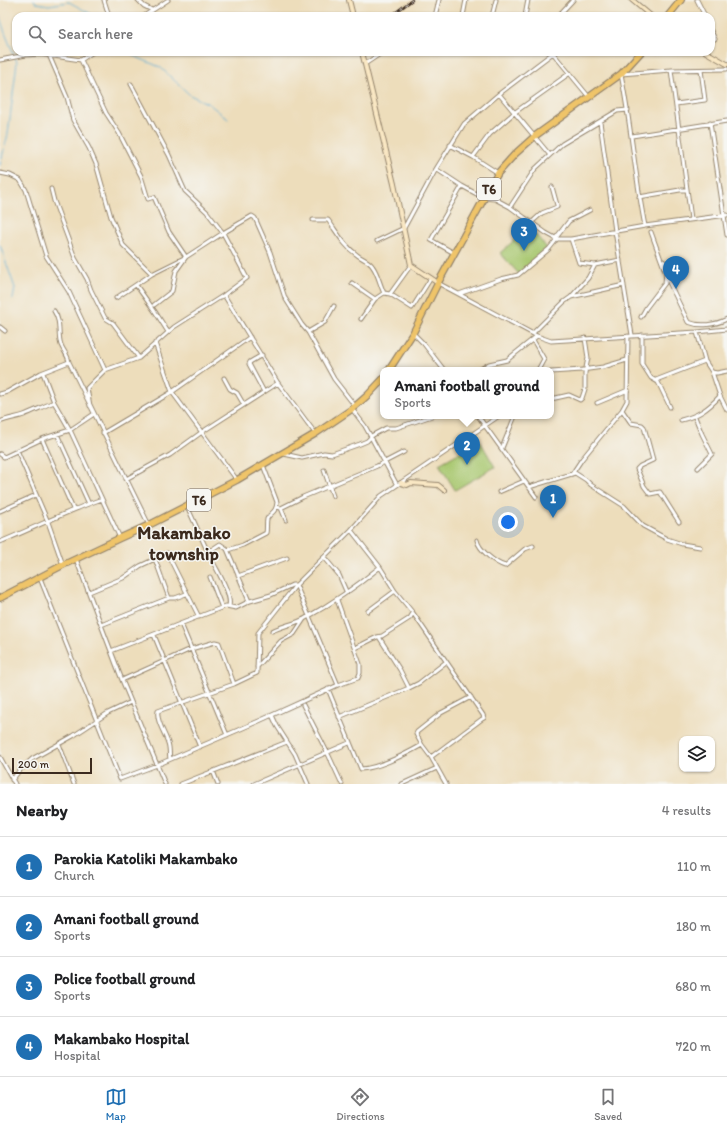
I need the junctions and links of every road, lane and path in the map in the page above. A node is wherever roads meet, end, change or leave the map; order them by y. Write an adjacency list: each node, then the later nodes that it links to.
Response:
1 (104, 0): 14 (street)
2 (138, 0): 13 (street)
3 (168, 0): 13 (street)
4 (349, 0): 16 (street)
5 (439, 0): 17 (street)
6 (466, 0): 18 (street)
7 (496, 0): 19 (street)
8 (528, 0): 20 (street)
9 (573, 0): 21 (street)
10 (632, 0): 22 (street)
11 (681, 0): 23 (highway)
12 (697, 0): 24 (street)
13 (152, 10): 15 (street)
14 (108, 12)
15 (149, 12)
16 (352, 12)
17 (436, 12)
18 (464, 12)
19 (493, 12)
20 (525, 12)
21 (562, 12)
22 (646, 12)
23 (671, 12)
24 (702, 12)
25 (21, 56): 35 (street)
26 (49, 56): 91 (street)
27 (55, 56): 36 (street)
28 (87, 56): 36 (street)
29 (363, 56): 37 (street)
30 (377, 56): 37 (street)
31 (549, 56): 45 (street)
32 (556, 56): 42 (street)
33 (637, 56): 43 (highway, T6)
34 (713, 56): 38 (street)
35 (0, 60)
36 (81, 60): 84 (street)
37 (365, 64): 75 (street)
38 (727, 64)
39 (671, 70): 40 (street); 43 (street); 47 (street)
40 (701, 70): 41 (street); 47 (street)
41 (727, 70)
42 (570, 73): 46 (street); 49 (street)
43 (621, 74): 46 (highway, T6); 48 (street)
44 (131, 84): 76 (street)
45 (499, 94): 49 (street); 56 (street)
46 (589, 98): 54 (highway, T6)
47 (676, 104): 53 (street)
48 (628, 110): 51 (street); 55 (street)
49 (514, 113): 54 (street); 58 (street)
50 (727, 121): 52 (street)
51 (600, 122): 57 (street); 77 (street)
52 (710, 124): 53 (street); 70 (street)
53 (679, 128): 55 (street); 65 (street)
54 (535, 136): 57 (street); 61 (highway, T6)
55 (632, 136): 66 (street)
56 (450, 145): 58 (street); 59 (street)
57 (550, 154): 68 (street)
58 (473, 157): 61 (street)
59 (436, 169): 62 (street); 75 (street)
60 (0, 173): 135 (street)
61 (498, 173): 67 (highway, T6)
62 (462, 186): 67 (street); 83 (street)
63 (552, 187): 73 (street)
64 (51, 189): 126 (street)
65 (687, 190): 66 (street); 71 (street)
66 (639, 197): 74 (street)
67 (484, 198): 68 (street); 83 (highway, T6)
68 (510, 207): 73 (street)
69 (590, 210): 80 (street)
70 (726, 215): 71 (street); 79 (street)
71 (691, 219): 74 (street)
72 (313, 220): 97 (street)
73 (531, 223): 80 (street)
74 (645, 226): 77 (street)
75 (404, 228): 82 (street); 87 (street)
76 (223, 232): 84 (street); 100 (street); 114 (street)
77 (615, 232): 81 (street); 85 (street)
78 (651, 232): 86 (street)
79 (727, 235)
80 (556, 239): 81 (street); 99 (street)
81 (571, 239): 88 (street)
82 (377, 242)
83 (454, 254): 94 (highway, T6)
84 (186, 257): 91 (street); 104 (street)
85 (620, 260): 88 (street); 96 (street)
86 (662, 260): 89 (street); 90 (street)
87 (410, 265): 92 (street); 98 (street)
88 (596, 265): 101 (street)
89 (689, 266)
90 (666, 271): 107 (street); 109 (street)
91 (152, 274): 95 (street)
92 (431, 278): 94 (street); 98 (street)
93 (352, 283): 103 (street)
94 (438, 283): 99 (street); 116 (highway, T6)
95 (136, 285): 102 (street); 113 (street)
96 (624, 285): 101 (street); 120 (street)
97 (384, 293): 98 (street); 103 (street)
98 (390, 294)
99 (460, 294): 117 (street)
100 (224, 295): 113 (street); 121 (street)
101 (571, 297): 117 (street)
102 (116, 298)
103 (374, 299): 108 (street)
104 (154, 305)
105 (334, 306): 114 (street)
106 (54, 311): 129 (street)
107 (641, 317)
108 (361, 319)
109 (727, 319)
110 (0, 327): 112 (street)
111 (727, 328): 115 (street)
112 (5, 330)
113 (168, 332): 124 (street)
114 (308, 332): 155 (street)
115 (697, 332): 118 (street); 128 (street)
116 (413, 333): 130 (highway, T6); 131 (street)
117 (533, 333): 119 (street)
118 (642, 334): 120 (street); 141 (street)
119 (537, 336): 122 (street); 123 (street)
120 (630, 336): 122 (street); 127 (street)
121 (250, 337): 125 (street); 145 (street)
122 (585, 338): 134 (street)
123 (533, 340): 132 (street); 133 (street)
124 (155, 343): 126 (street); 145 (street)
125 (262, 355): 143 (street); 146 (street)
126 (139, 358): 135 (street)
127 (627, 360): 134 (street); 144 (street)
128 (705, 361): 138 (street); 141 (street)
129 (69, 362): 139 (street); 153 (street)
130 (391, 367)
131 (442, 367)
132 (484, 367)
133 (540, 367)
134 (586, 369): 137 (street); 149 (street)
135 (105, 370): 153 (street)
136 (727, 371): 138 (street)
137 (554, 372)
138 (712, 372): 148 (street)
139 (43, 373): 147 (street); 150 (street)
140 (224, 378): 152 (street)
141 (656, 380): 154 (street)
142 (380, 382): 155 (highway, T6)
143 (278, 384): 146 (street); 171 (street)
144 (628, 390): 151 (street); 156 (street)
145 (172, 392): 168 (street); 169 (street)
146 (264, 392): 152 (street)
147 (0, 394)
148 (720, 396): 157 (street); 159 (street)
149 (554, 398)
150 (54, 402): 165 (street); 167 (street)
151 (597, 402)
152 (244, 405): 168 (street)
153 (90, 406): 158 (street)
154 (670, 407)
155 (353, 408): 171 (highway, T6); 172 (street)
156 (622, 410): 183 (street); 203 (street)
157 (727, 410)
158 (94, 414): 167 (street); 169 (street)
159 (695, 416): 164 (street); 181 (street)
160 (423, 419): 172 (street)
161 (480, 419): 166 (street)
162 (495, 419): 166 (street)
163 (515, 419): 174 (street)
164 (681, 420)
165 (0, 422)
166 (485, 426): 174 (street); 187 (street)
167 (70, 430): 170 (street); 195 (street)
168 (202, 432): 184 (street); 185 (street)
169 (104, 433): 184 (street)
170 (58, 434): 173 (street); 196 (street)
171 (315, 434): 177 (highway, T6)
172 (372, 436): 177 (street); 179 (street)
173 (42, 439): 175 (street); 199 (street)
174 (502, 448): 186 (street)
175 (17, 450): 178 (street); 192 (street)
176 (404, 452): 179 (street)
177 (282, 453): 180 (highway, T6)
178 (0, 454)
179 (385, 462): 187 (street); 188 (street)
180 (262, 465): 185 (highway, T6); 198 (street)
181 (698, 468)
182 (324, 470): 188 (street)
183 (572, 474): 189 (street); 210 (street)
184 (126, 478): 204 (street)
185 (237, 480): 197 (highway, T6)
186 (524, 480): 189 (street); 191 (street)
187 (399, 484): 190 (street); 205 (street)
188 (330, 486): 193 (street); 198 (street)
189 (529, 487): 194 (street)
190 (444, 490)
191 (500, 492)
192 (36, 495): 200 (street); 202 (street)
193 (333, 496)
194 (536, 497)
195 (102, 499): 196 (street); 206 (street)
196 (89, 504): 199 (street)
197 (187, 506): 204 (highway, T6); 211 (street)
198 (278, 508): 201 (street); 211 (street)
199 (73, 509): 202 (street)
200 (0, 511)
201 (286, 520)
202 (48, 522): 208 (street); 217 (street)
203 (679, 522)
204 (149, 526): 206 (highway, T6)
205 (351, 530): 212 (street); 218 (street)
206 (120, 538): 215 (highway, T6)
207 (477, 540): 209 (street)
208 (0, 542)
209 (533, 546)
210 (700, 547)
211 (228, 550): 220 (street)
212 (324, 557): 222 (street); 223 (street)
213 (287, 558): 220 (street)
214 (155, 559): 225 (street); 226 (street); 228 (street)
215 (76, 560): 217 (highway, T6); 225 (street)
216 (214, 564): 231 (street)
217 (63, 565): 221 (highway, T6)
218 (380, 568): 223 (street); 224 (street)
219 (210, 576): 232 (street)
220 (238, 576): 230 (street)
221 (40, 578): 227 (highway, T6); 261 (street)
222 (296, 585): 230 (street); 235 (street); 248 (street)
223 (346, 591): 229 (street)
224 (395, 591): 233 (street); 234 (street)
225 (89, 592): 238 (street)
226 (186, 594): 228 (street); 236 (street)
227 (0, 598)
228 (169, 598): 238 (street)
229 (336, 600): 235 (street); 243 (street)
230 (249, 601): 231 (street)
231 (229, 606): 232 (street)
232 (222, 608): 236 (street)
233 (368, 611)
234 (413, 613): 242 (street); 247 (street)
235 (309, 615): 237 (street); 251 (street)
236 (199, 617): 239 (street)
237 (304, 619): 240 (street); 248 (street)
238 (101, 624): 245 (street)
239 (181, 624): 241 (street); 244 (street)
240 (272, 631)
241 (154, 635): 245 (street); 246 (street)
242 (379, 637): 243 (street); 252 (street)
243 (355, 648): 251 (street)
244 (191, 649): 246 (street); 250 (street); 254 (street)
245 (111, 651): 249 (street)
246 (164, 661): 249 (street); 257 (street)
247 (446, 662): 252 (street); 255 (street)
248 (257, 667): 250 (street)
249 (122, 680): 256 (street)
250 (234, 684): 254 (street)
251 (338, 685): 253 (street)
252 (409, 688): 260 (street)
253 (328, 689): 259 (street); 260 (street)
254 (209, 692): 257 (street); 262 (street)
255 (471, 696): 266 (street); 270 (street)
256 (131, 702): 261 (street); 272 (street)
257 (181, 702): 267 (street); 271 (street)
258 (303, 705): 268 (street)
259 (272, 715): 262 (street); 263 (street)
260 (339, 717): 264 (street)
261 (96, 722): 265 (street); 276 (street)
262 (227, 735): 267 (street)
263 (287, 742): 273 (street); 275 (street)
264 (349, 743): 266 (street); 268 (street)
265 (59, 744): 277 (street); 279 (street)
266 (422, 745): 270 (street)
267 (200, 747): 271 (street)
268 (327, 752): 273 (street); 286 (street)
269 (0, 757): 277 (street)
270 (431, 757): 274 (street)
271 (170, 759): 272 (street)
272 (157, 765): 276 (street); 281 (street)
273 (300, 765): 284 (street); 285 (street)
274 (437, 768): 287 (street); 288 (street)
275 (213, 772): 282 (street); 283 (street)
276 (120, 779): 280 (street)
277 (12, 780): 278 (street)
278 (15, 784)
279 (74, 784)
280 (122, 784)
281 (165, 784)
282 (182, 784)
283 (218, 784)
284 (254, 784)
285 (308, 784)
286 (342, 784)
287 (402, 784)
288 (446, 784)

